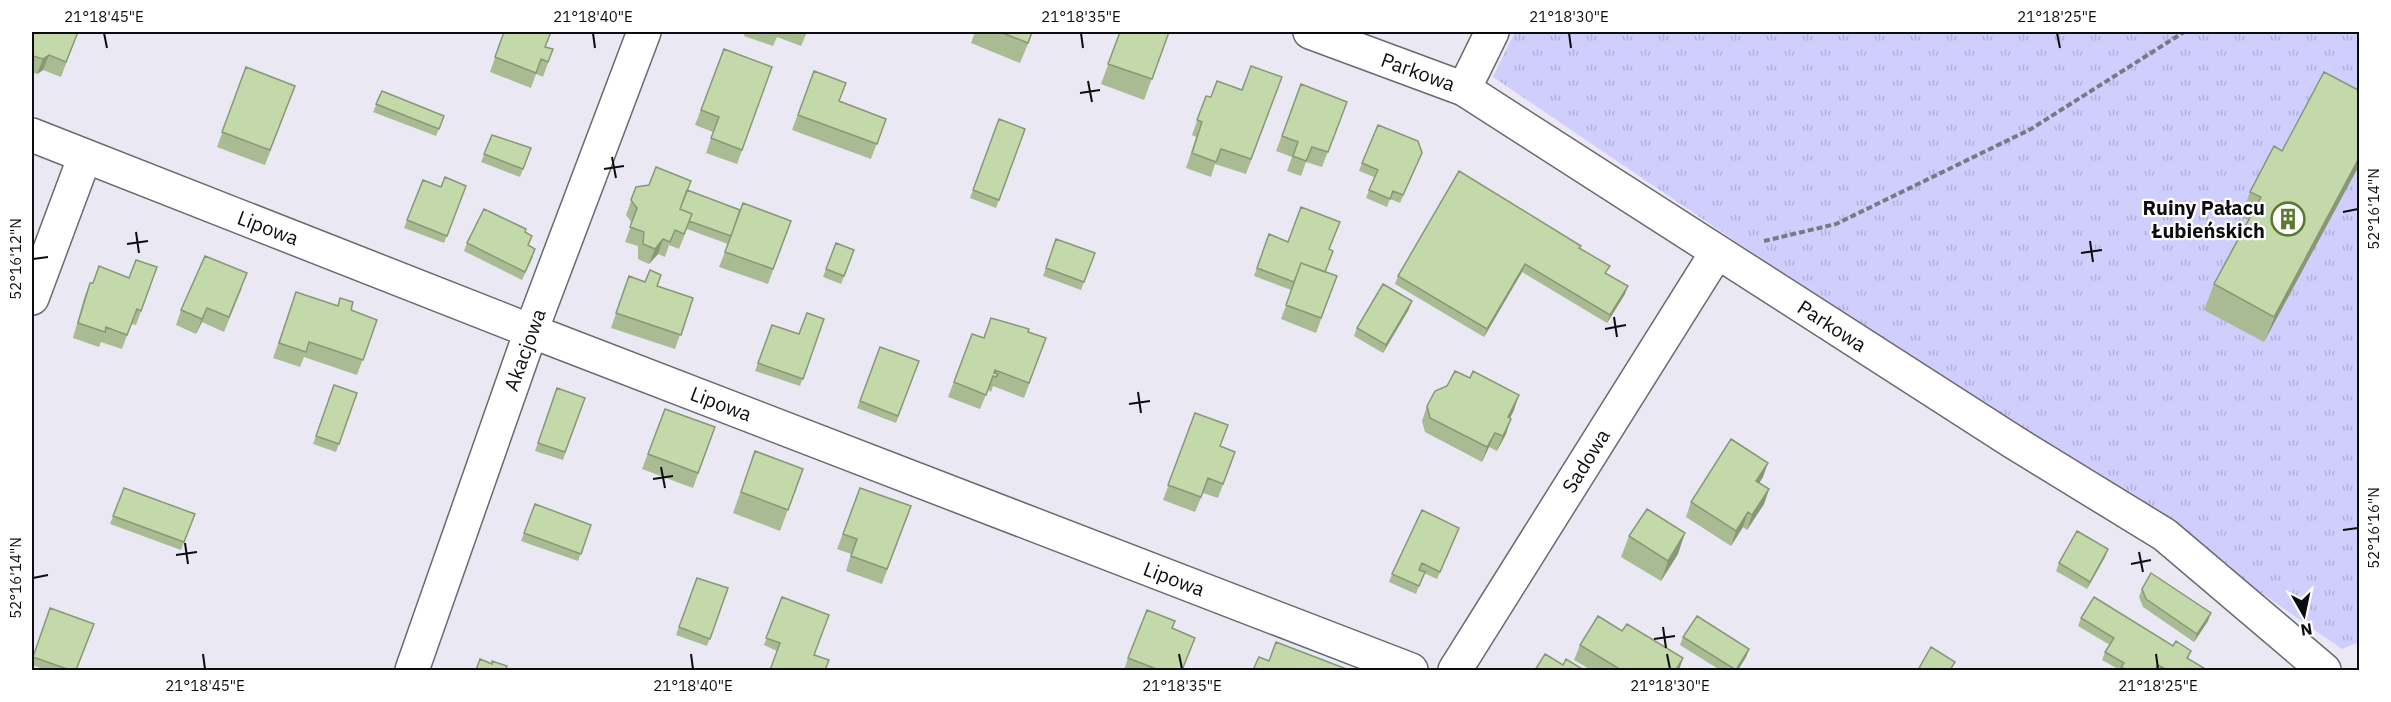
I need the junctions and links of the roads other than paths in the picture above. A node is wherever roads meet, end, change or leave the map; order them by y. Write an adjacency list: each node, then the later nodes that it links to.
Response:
1 (644, 32): 9 (street, Akacjowa)
2 (1310, 32): 4 (street, Parkowa)
3 (1492, 32): 4 (street)
4 (1464, 89): 7 (street, Parkowa)
5 (32, 135): 6 (street, Lipowa)
6 (85, 156): 8 (street); 9 (street, Lipowa)
7 (1717, 252): 12 (street, Sadowa); 13 (street, Parkowa)
8 (32, 298)
9 (531, 331): 10 (street, Akacjowa); 11 (street, Lipowa)
10 (412, 670)
11 (1411, 670)
12 (1455, 670)
13 (2324, 670)

